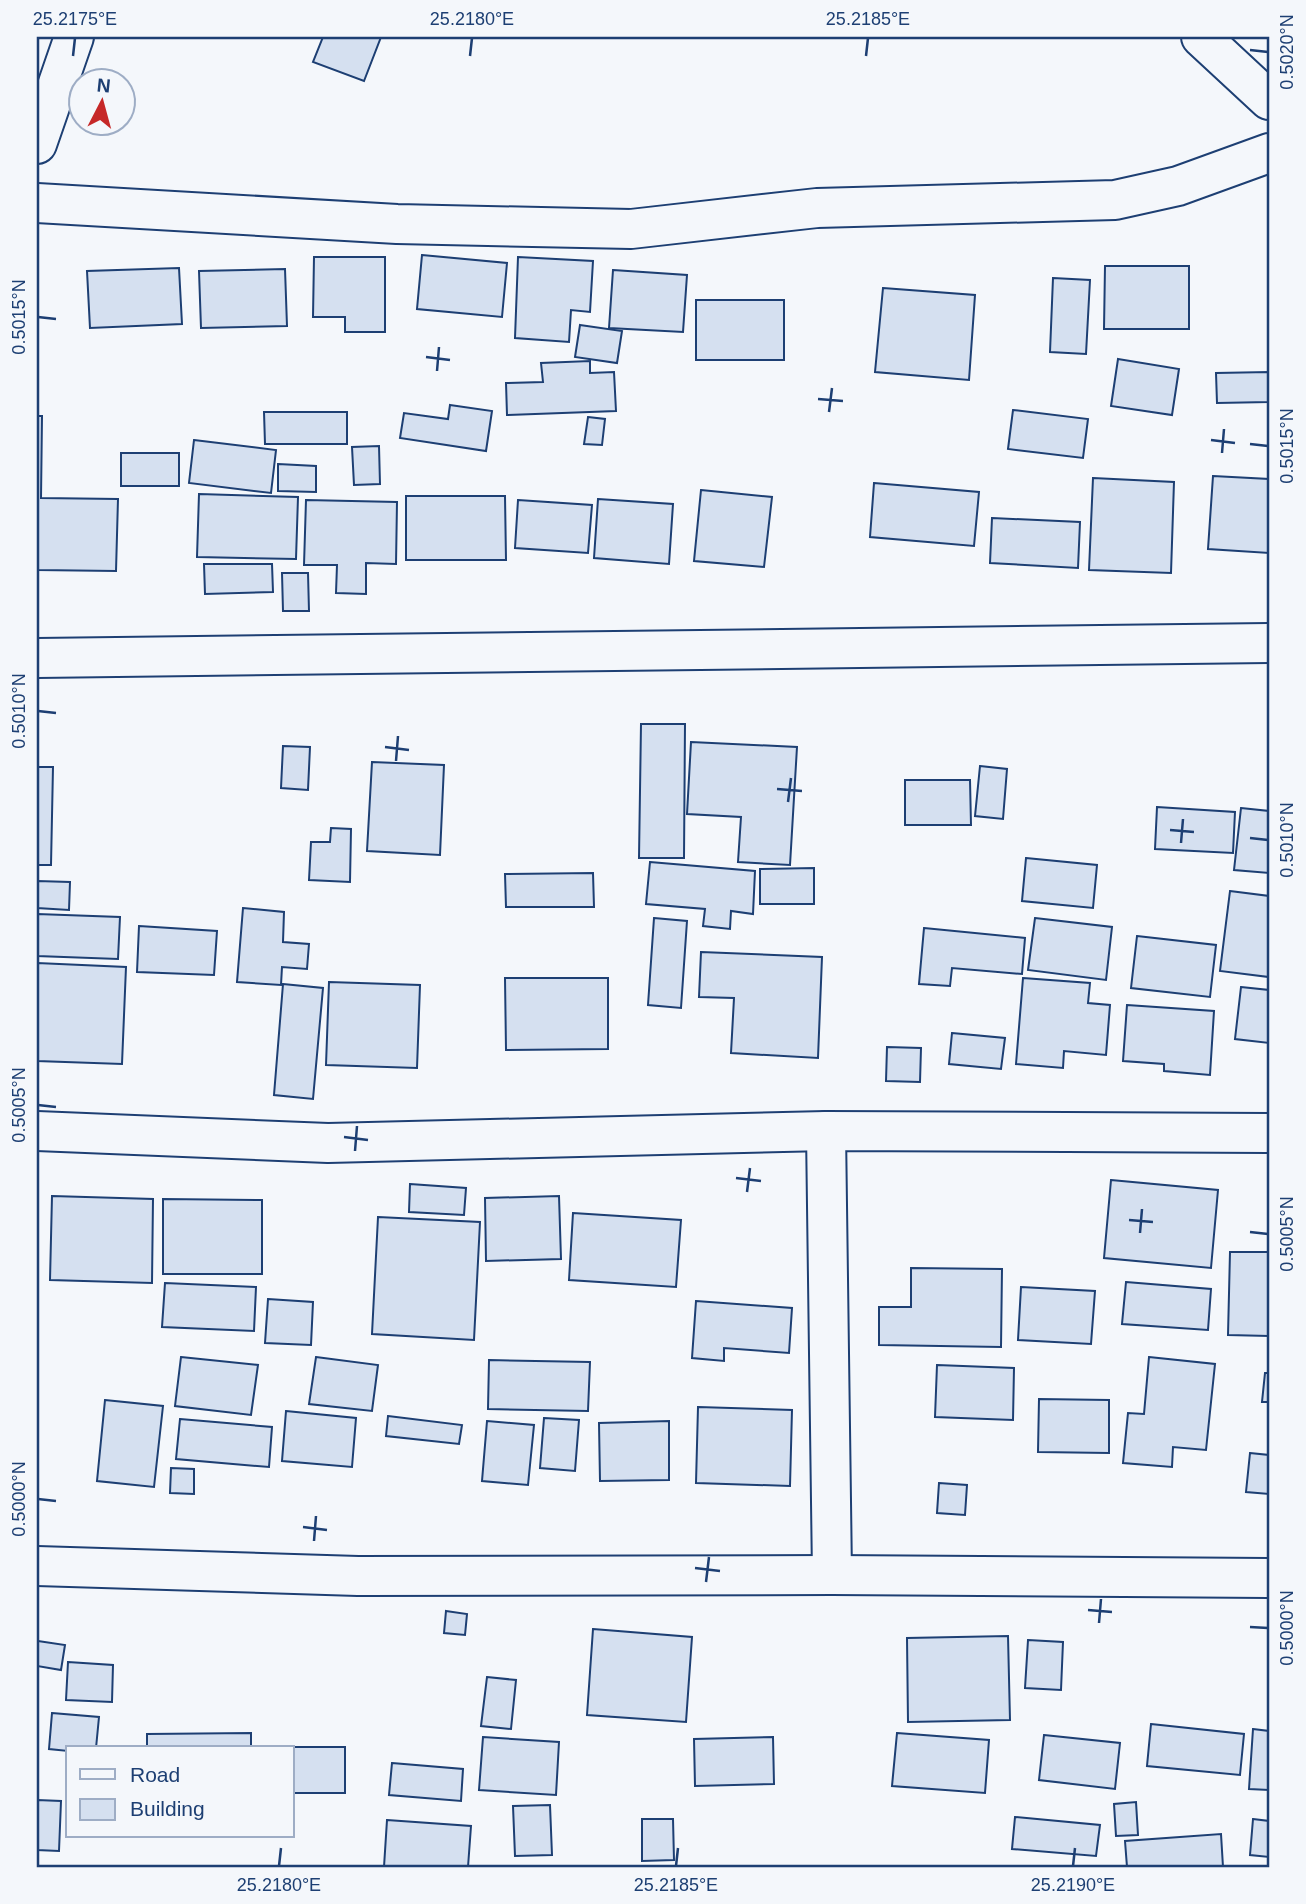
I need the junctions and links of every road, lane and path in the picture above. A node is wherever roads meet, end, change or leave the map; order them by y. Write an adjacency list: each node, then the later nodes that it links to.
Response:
1 (74, 37): 4 (street)
2 (1201, 37): 3 (street)
3 (1269, 100)
4 (37, 144)
5 (1269, 153): 6 (street)
6 (37, 203)
7 (1269, 643): 8 (street)
8 (37, 658)
9 (37, 1131): 10 (street)
10 (827, 1131): 11 (street); 13 (street)
11 (1269, 1133)
12 (37, 1566): 13 (street)
13 (832, 1575): 14 (street)
14 (1269, 1578)

